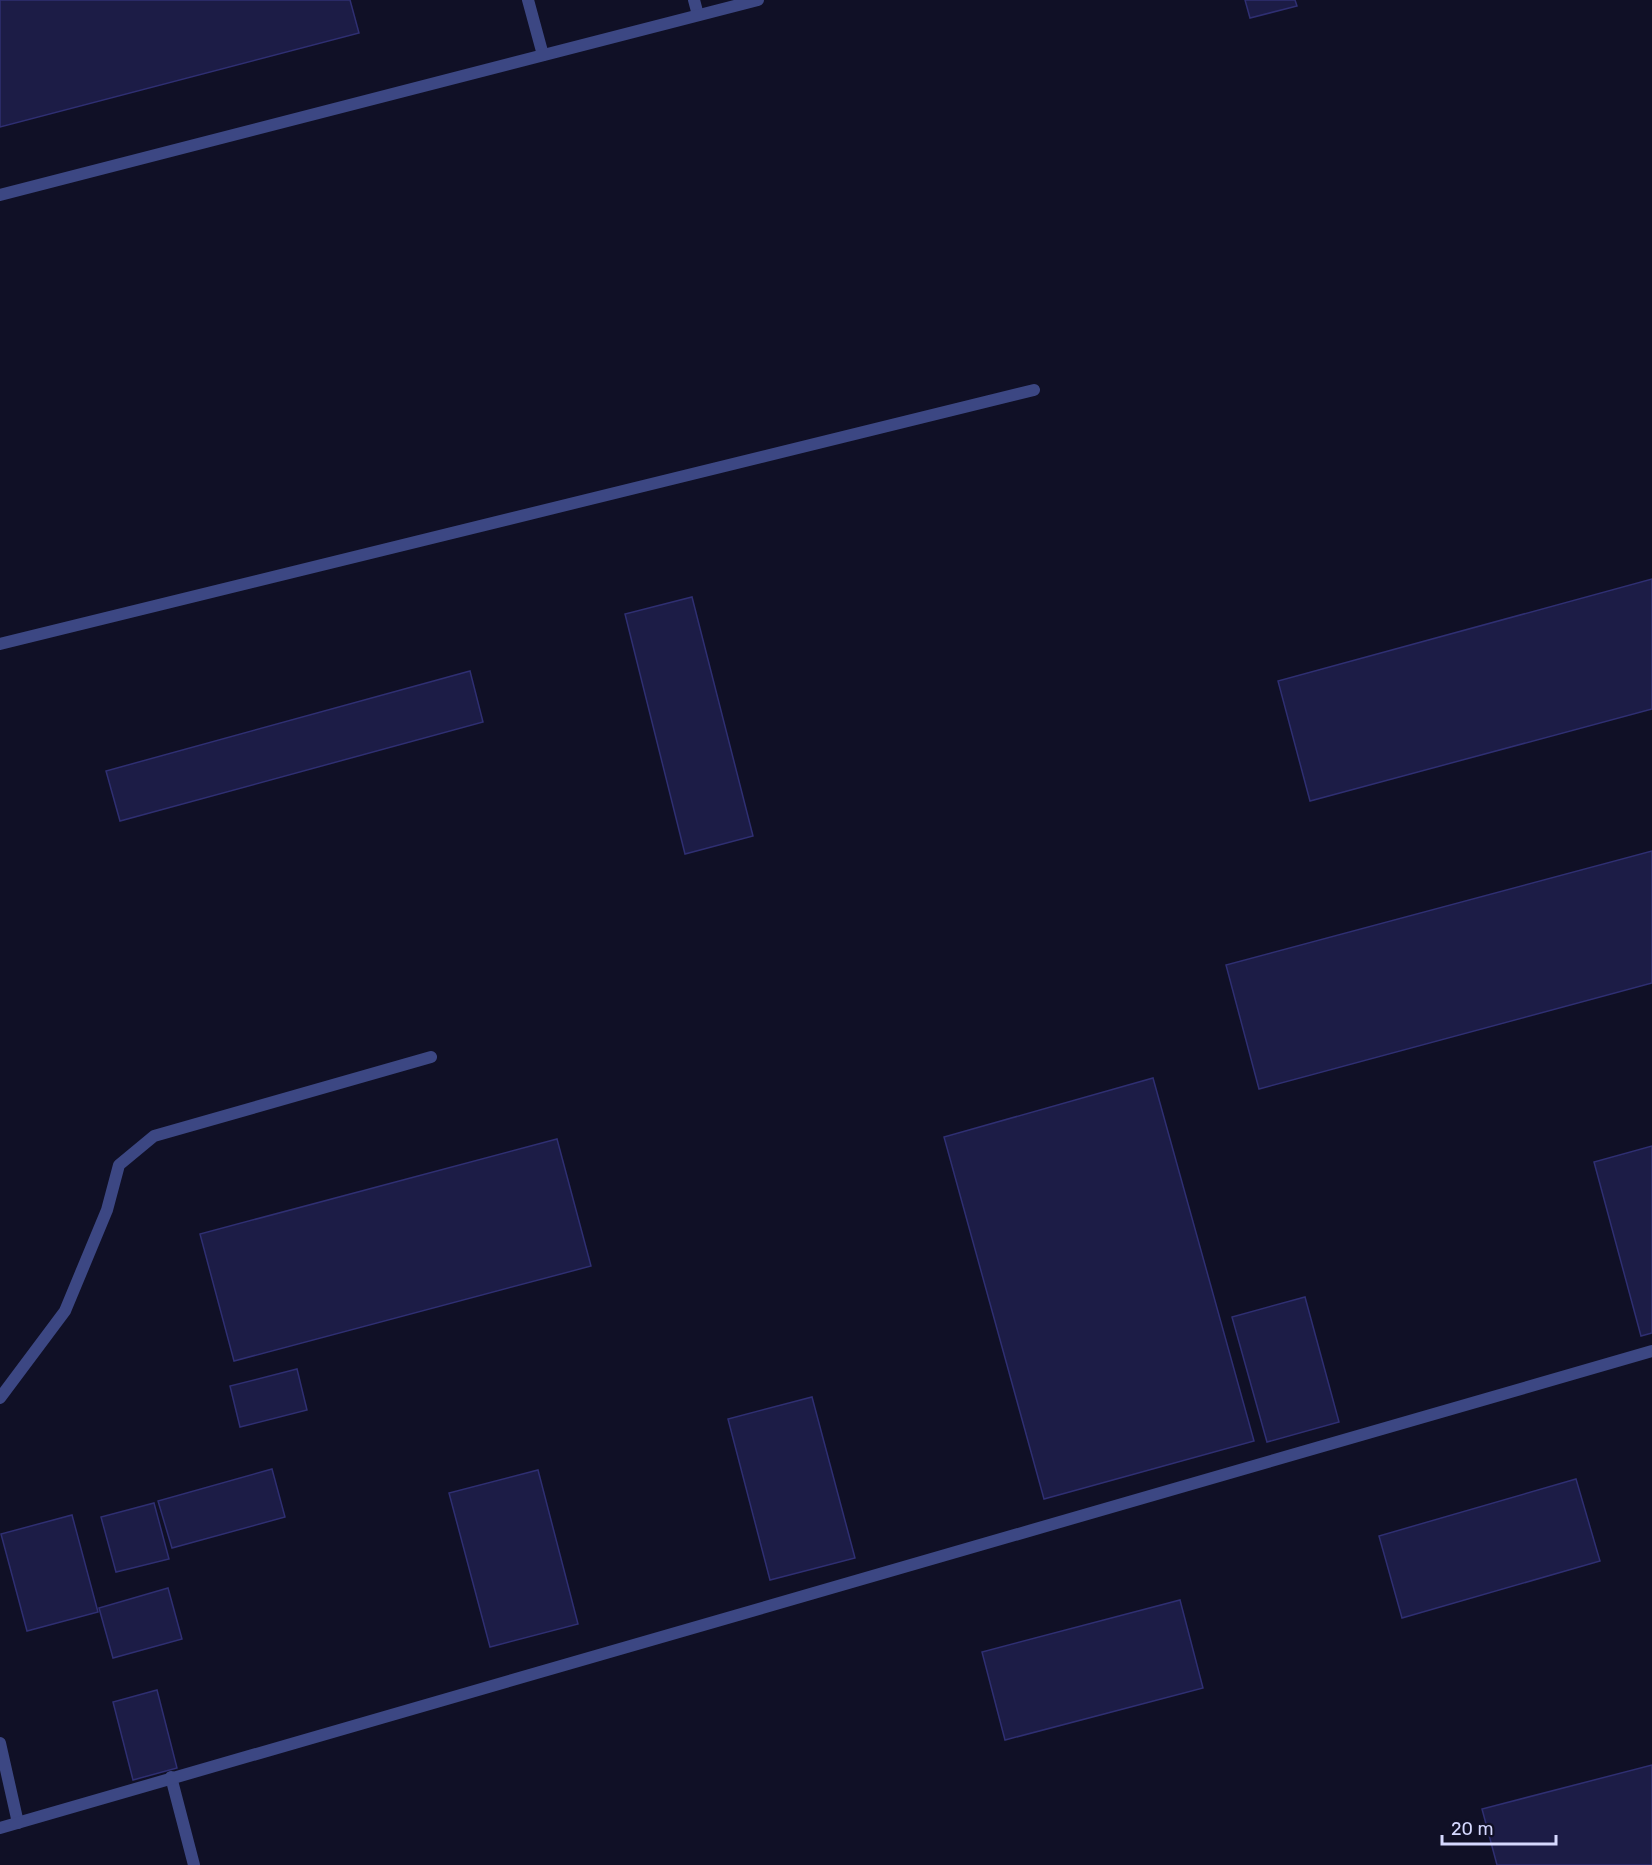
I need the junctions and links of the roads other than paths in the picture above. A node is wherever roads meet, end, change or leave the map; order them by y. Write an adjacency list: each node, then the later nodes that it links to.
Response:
1 (528, 0): 5 (lane)
2 (694, 0): 4 (lane)
3 (758, 0): 4 (lane)
4 (698, 15): 5 (lane)
5 (543, 55): 6 (lane)
6 (0, 195)
7 (1034, 390): 8 (lane)
8 (0, 645)
9 (431, 1057): 11 (lane)
10 (1652, 1351): 13 (lane)
11 (0, 1398)
12 (0, 1743): 14 (lane)
13 (171, 1777): 14 (lane); 16 (lane)
14 (18, 1823): 15 (lane)
15 (0, 1828)
16 (194, 1865)

